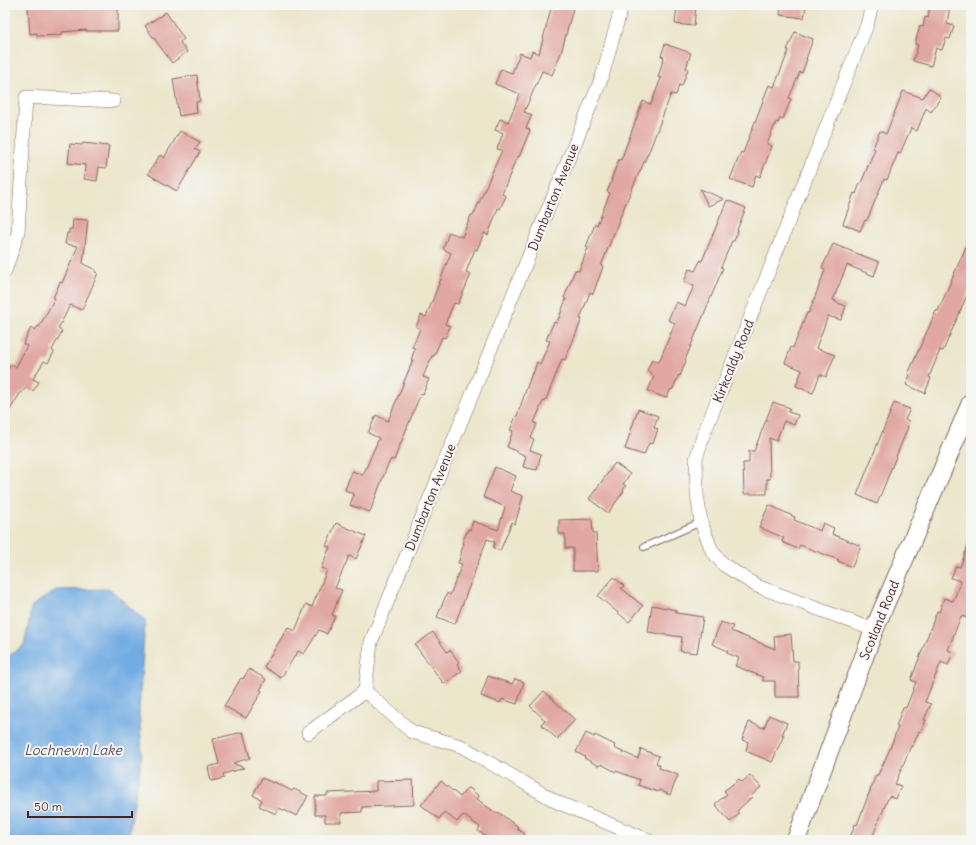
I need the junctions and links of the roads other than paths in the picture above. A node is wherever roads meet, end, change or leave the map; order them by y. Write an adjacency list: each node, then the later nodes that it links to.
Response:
1 (622, 5): 9 (street, Dumbarton Avenue)
2 (872, 5): 6 (street, Kirkcaldy Road)
3 (114, 101): 4 (street)
4 (5, 271)
5 (971, 403): 8 (street, Scotland Road)
6 (701, 522): 7 (lane); 8 (street, Kirkcaldy Road)
7 (644, 547)
8 (874, 630): 12 (street, Scotland Road)
9 (364, 691): 10 (street); 11 (street)
10 (308, 733)
11 (648, 840)
12 (796, 840)

